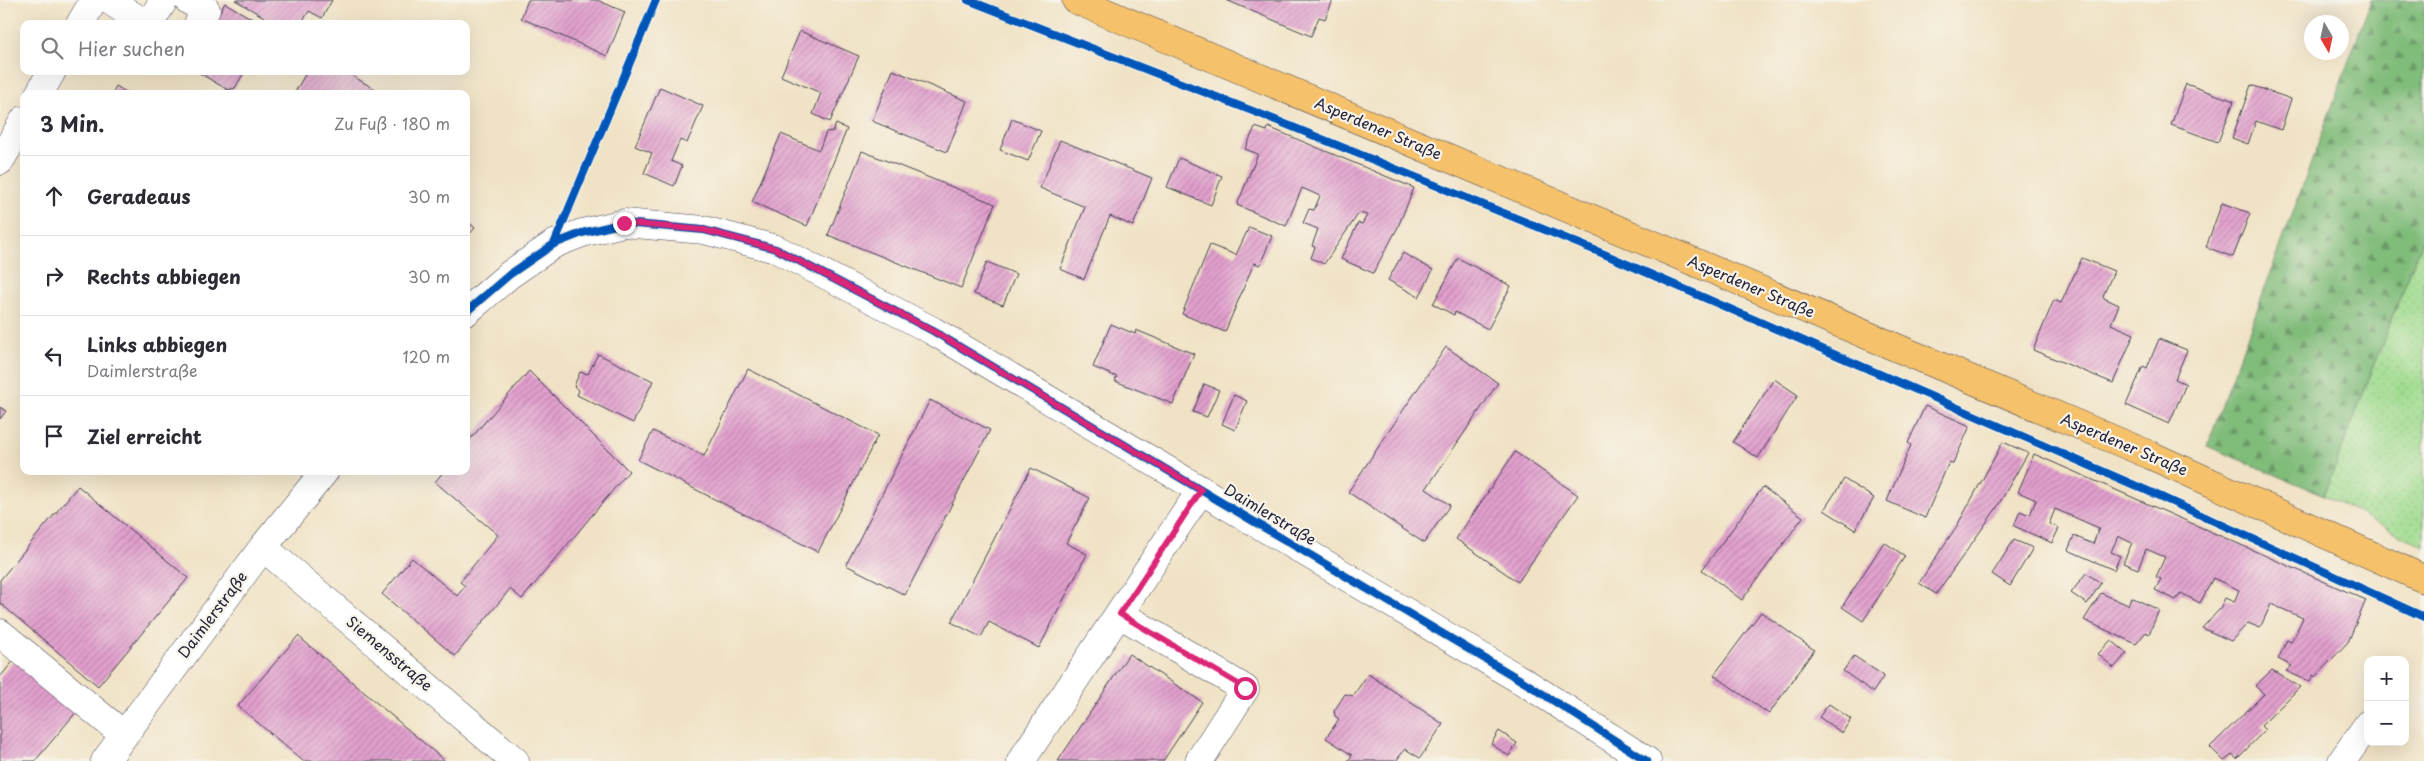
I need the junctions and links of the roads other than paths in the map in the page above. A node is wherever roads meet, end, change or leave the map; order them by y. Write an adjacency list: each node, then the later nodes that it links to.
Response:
1 (94, 0): 6 (street)
2 (109, 0): 7 (street)
3 (164, 0): 8 (street)
4 (188, 0): 9 (street)
5 (1076, 0): 18 (main road, Asperdener Straße)
6 (82, 20)
7 (139, 20)
8 (152, 20)
9 (200, 20)
10 (50, 75): 11 (street)
11 (41, 90)
12 (20, 127): 13 (street)
13 (0, 161)
14 (470, 309): 16 (street, Daimlerstraße)
15 (322, 475): 17 (street, Daimlerstraße)
16 (1201, 490): 19 (street); 27 (street, Daimlerstraße)
17 (263, 547): 22 (street, Daimlerstraße); 24 (street, Siemensstraße)
18 (2424, 579)
19 (1120, 614): 25 (street); 26 (street)
20 (0, 633): 22 (street)
21 (2364, 730): 28 (street)
22 (124, 735): 23 (street, Daimlerstraße)
23 (105, 761)
24 (515, 761)
25 (1022, 761)
26 (1199, 761)
27 (1647, 761)
28 (2342, 761)

